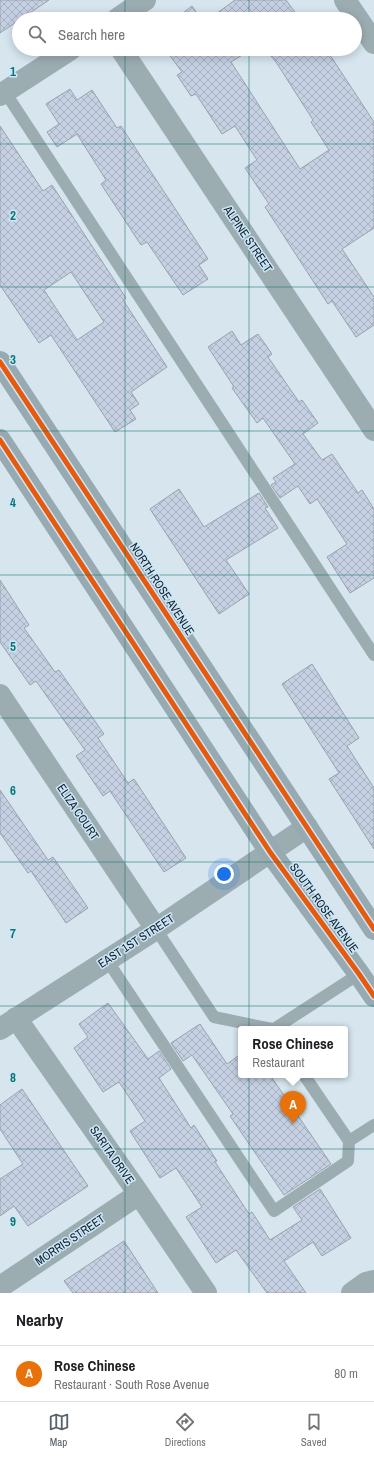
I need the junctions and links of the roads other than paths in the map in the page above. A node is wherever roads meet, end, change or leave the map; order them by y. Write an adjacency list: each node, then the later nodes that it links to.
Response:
1 (145, 0): 3 (street)
2 (345, 0): 4 (street)
3 (127, 12)
4 (353, 12)
5 (362, 25): 6 (street)
6 (374, 43)
7 (60, 56): 9 (street)
8 (126, 56): 11 (street, ALPINE STREET)
9 (3, 94): 13 (lane)
10 (0, 362): 15 (main road, NORTH ROSE AVENUE)
11 (374, 430)
12 (0, 440): 16 (main road)
13 (374, 655)
14 (0, 695): 17 (street, ELIZA COURT)
15 (307, 827): 16 (street, EAST 1ST STREET); 18 (main road)
16 (270, 852): 17 (street, EAST 1ST STREET); 20 (main road, SOUTH ROSE AVENUE)
17 (156, 929): 19 (street, EAST 1ST STREET); 23 (lane)
18 (374, 929)
19 (107, 960): 22 (street, EAST 1ST STREET); 27 (lane)
20 (359, 974): 21 (main road, SOUTH ROSE AVENUE); 24 (lane)
21 (374, 996)
22 (8, 1024): 28 (street, SARITA DRIVE)
23 (258, 1026)
24 (278, 1026)
25 (306, 1078): 27 (lane)
26 (374, 1125): 27 (lane)
27 (349, 1142)
28 (139, 1194): 30 (street, MORRIS STREET); 31 (street, SARITA DRIVE)
29 (374, 1281): 32 (street)
30 (0, 1287)
31 (206, 1293)
32 (352, 1293)

